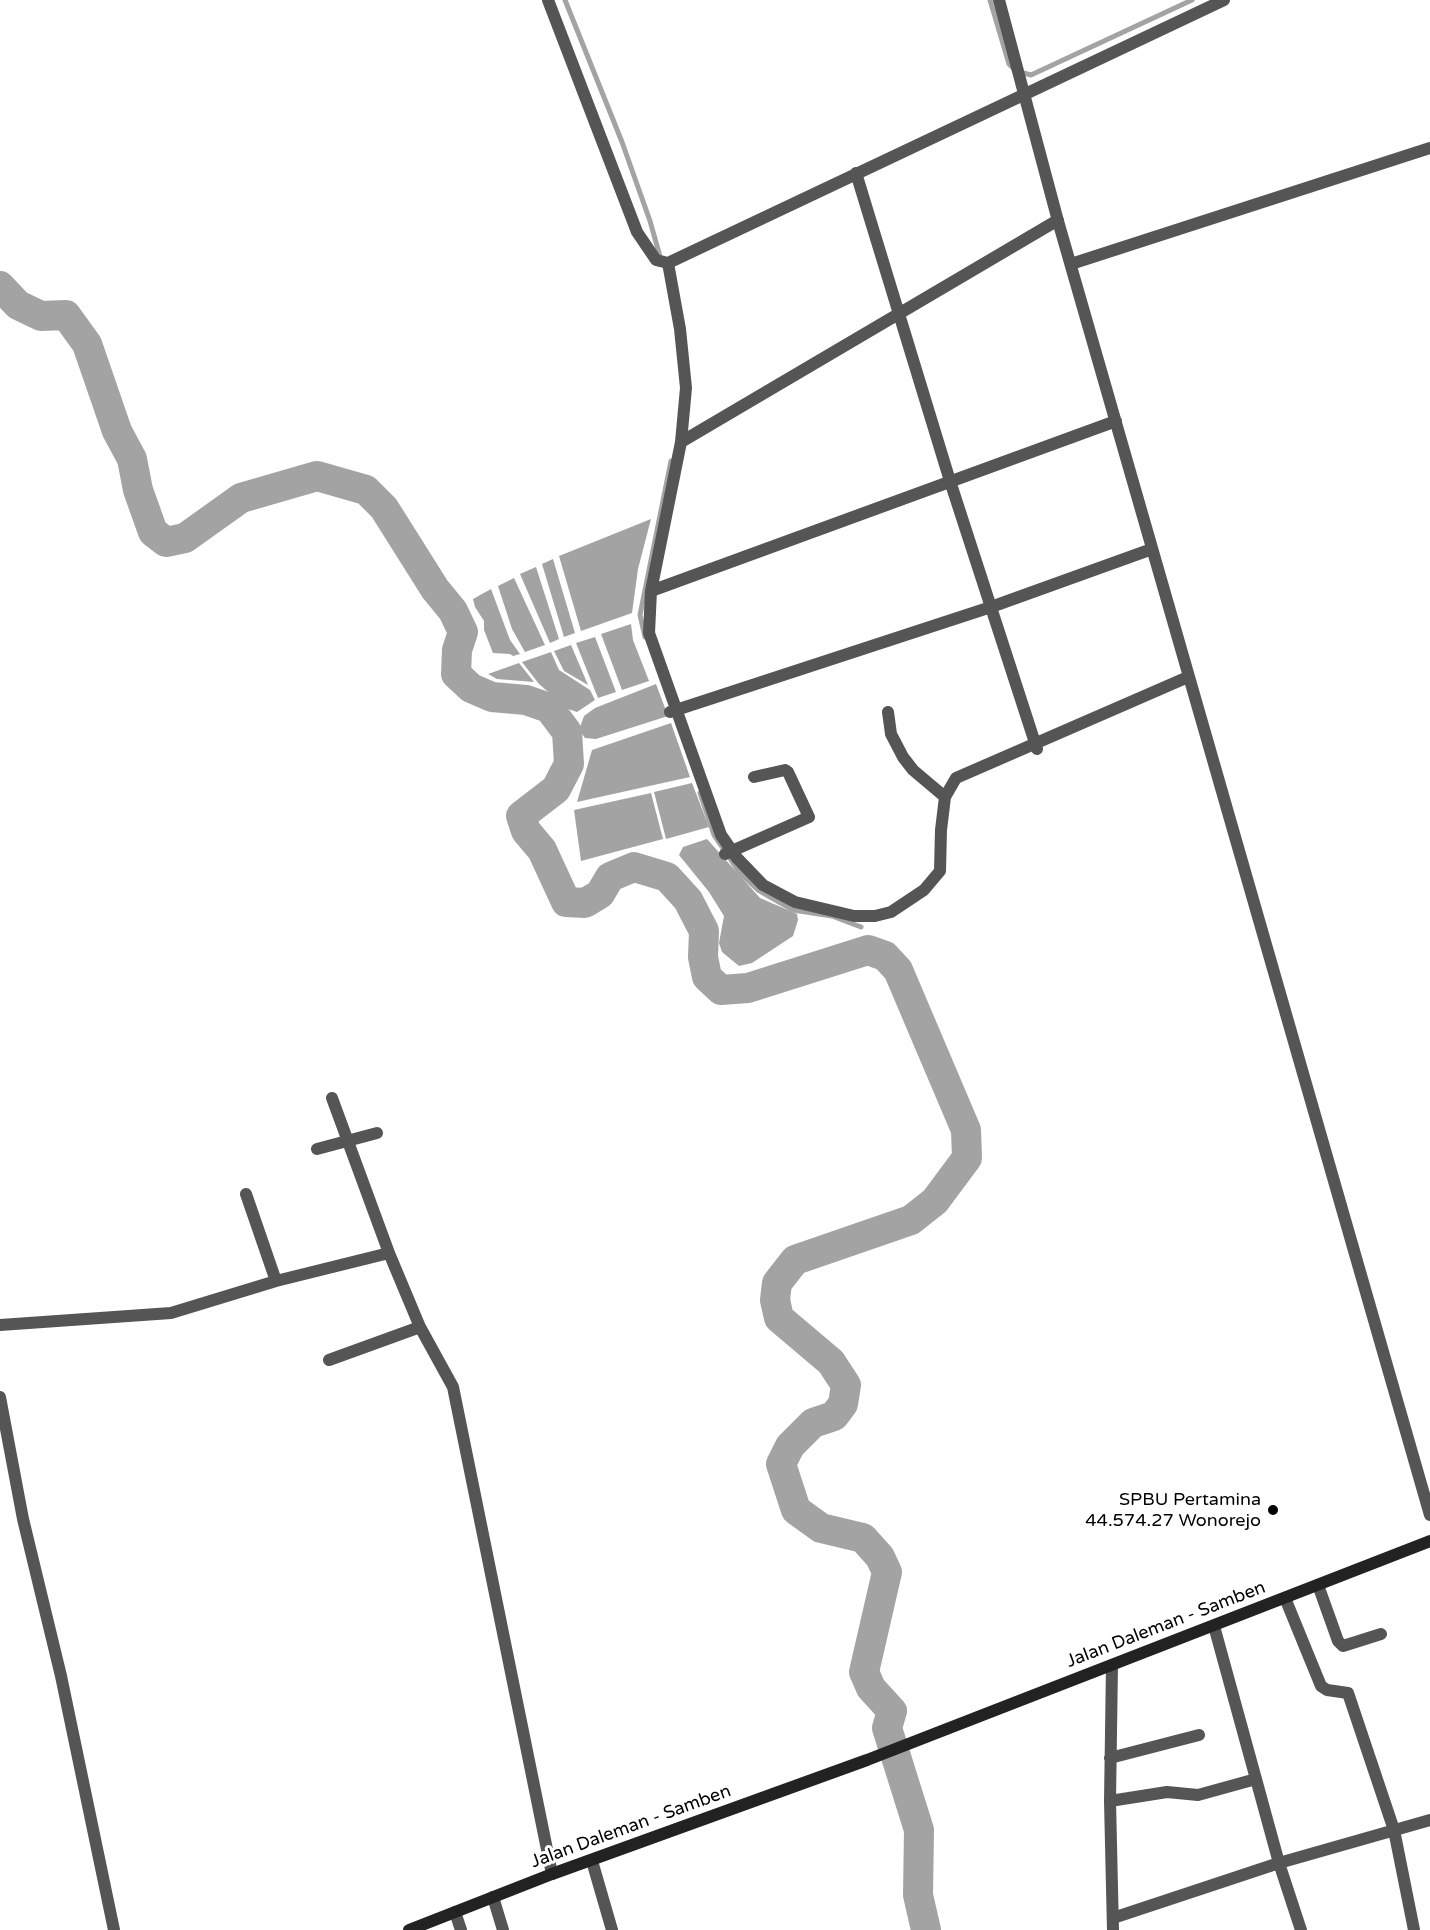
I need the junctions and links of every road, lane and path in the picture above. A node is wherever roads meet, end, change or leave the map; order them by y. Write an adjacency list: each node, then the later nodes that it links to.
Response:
1 (548, 0): 8 (street)
2 (999, 0): 4 (street)
3 (1224, 0): 4 (street)
4 (1026, 95): 6 (street); 7 (street)
5 (1430, 148): 9 (street)
6 (856, 173): 8 (street); 10 (street)
7 (1058, 220): 9 (street); 10 (street)
8 (668, 263): 12 (street)
9 (1071, 264): 11 (street)
10 (900, 313): 12 (street); 13 (street)
11 (1116, 421): 13 (street); 14 (street)
12 (681, 442): 15 (street)
13 (950, 481): 15 (street); 16 (street)
14 (1152, 549): 16 (street); 17 (street)
15 (651, 591): 18 (street)
16 (991, 607): 18 (street); 20 (street)
17 (1188, 677): 20 (street); 35 (street)
18 (672, 712): 23 (street)
19 (888, 712): 22 (street)
20 (1036, 746): 22 (street)
21 (754, 777): 23 (street)
22 (945, 797): 23 (street)
23 (727, 853)
24 (332, 1098): 26 (street)
25 (378, 1133): 26 (street)
26 (347, 1140): 27 (street); 29 (street)
27 (317, 1149)
28 (246, 1194): 30 (street)
29 (388, 1253): 30 (street); 32 (street)
30 (276, 1281): 31 (street)
31 (0, 1325)
32 (420, 1327): 33 (street); 50 (street)
33 (328, 1360)
34 (0, 1397): 54 (street)
35 (1430, 1515)
36 (1430, 1541): 37 (main road, Jalan Daleman - Samben)
37 (1318, 1585): 38 (main road, Jalan Daleman - Samben); 40 (street)
38 (1285, 1598): 39 (main road, Jalan Daleman - Samben); 47 (street)
39 (1214, 1626): 41 (main road, Jalan Daleman - Samben); 44 (street)
40 (1381, 1634)
41 (1112, 1665): 43 (street); 48 (main road, Jalan Daleman - Samben)
42 (1199, 1735): 43 (street)
43 (1110, 1758): 45 (street)
44 (1256, 1779): 45 (street); 49 (street)
45 (1110, 1801): 53 (street)
46 (1430, 1820): 47 (street)
47 (1394, 1830): 49 (street); 60 (street)
48 (592, 1861): 50 (main road, Jalan Daleman - Samben); 58 (street)
49 (1279, 1863): 53 (street); 59 (street)
50 (552, 1874): 51 (main road, Jalan Daleman - Samben)
51 (493, 1897): 52 (main road, Jalan Daleman - Samben); 57 (street)
52 (455, 1912): 55 (main road, Jalan Daleman - Samben); 56 (street)
53 (1113, 1924)
54 (114, 1930)
55 (409, 1930)
56 (461, 1930)
57 (503, 1930)
58 (612, 1930)
59 (1301, 1930)
60 (1414, 1930)

